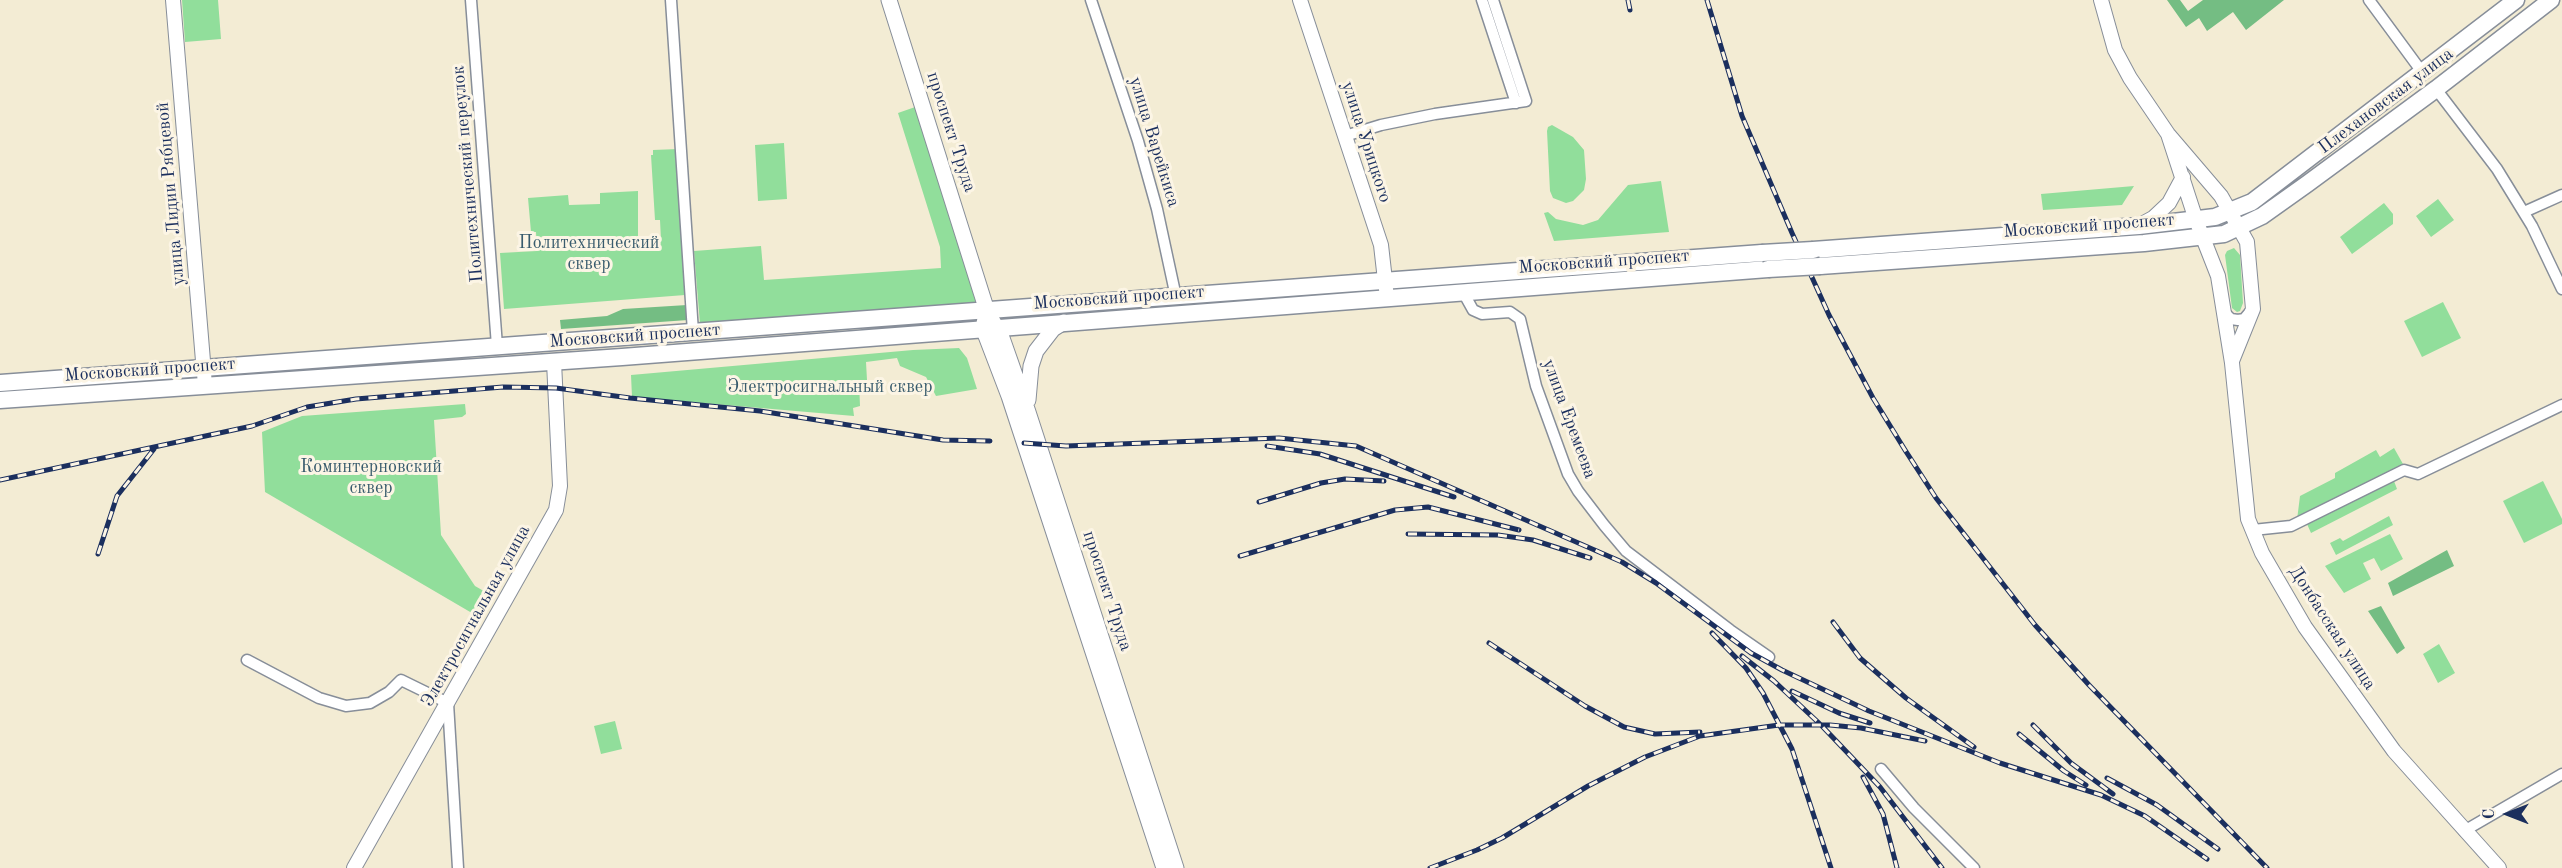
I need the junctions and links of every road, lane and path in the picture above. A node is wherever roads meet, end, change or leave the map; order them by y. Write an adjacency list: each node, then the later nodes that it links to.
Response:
1 (173, 0): 41 (street, улица Лидии Рябцевой)
2 (471, 0): 38 (street, Политехнический переулок)
3 (671, 0): 37 (street)
4 (889, 0): 33 (main road, проспект Труда)
5 (1091, 0): 30 (street, улица Варейкиса)
6 (1300, 0): 17 (street, улица Урицкого)
7 (1482, 0): 15 (street)
8 (1493, 0): 15 (street)
9 (2101, 0): 16 (street)
10 (2369, 0): 13 (street)
11 (2516, 0): 13 (main road, Плехановская улица)
12 (2551, 0): 14 (main road, Плехановская улица)
13 (2422, 72): 21 (main road, Плехановская улица)
14 (2436, 89): 22 (street); 25 (main road, Плехановская улица)
15 (1521, 102): 17 (street)
16 (2168, 134): 18 (street, Донбасская улица); 19 (street, Донбасская улица)
17 (1345, 136): 27 (street, улица Урицкого)
18 (2204, 175): 19 (street); 21 (street, Донбасская улица)
19 (2183, 177): 23 (street, Донбасская улица); 24 (street)
20 (2562, 195): 22 (street)
21 (2231, 211): 23 (main road, Московский проспект); 25 (street, Донбасская улица)
22 (2524, 212): 28 (street)
23 (2196, 220): 24 (main road, Московский проспект); 26 (street, Донбасская улица)
24 (2139, 226): 27 (main road, Московский проспект, bridge)
25 (2240, 228): 26 (main road, Московский проспект); 32 (street, Донбасская улица)
26 (2203, 237): 29 (main road, Московский проспект, bridge); 34 (street, Донбасская улица)
27 (1386, 280): 30 (main road, Московский проспект); 31 (street, улица Урицкого)
28 (2562, 289)
29 (1463, 292): 31 (main road, Московский проспект); 47 (street, улица Еремеева)
30 (1176, 297): 33 (main road, Московский проспект)
31 (1387, 298): 35 (main road, Московский проспект)
32 (2253, 309): 34 (street); 40 (street, Донбасская улица)
33 (987, 311): 36 (main road, проспект Труда); 37 (main road, Московский проспект)
34 (2224, 312): 40 (street, Донбасская улица)
35 (1064, 322): 36 (main road, Московский проспект); 45 (main road)
36 (990, 328): 39 (main road, Московский проспект); 45 (main road, проспект Труда); 55 (main road, проспект Труда)
37 (693, 332): 38 (main road, Московский проспект)
38 (497, 346): 41 (main road, Московский проспект)
39 (554, 362): 41 (main road, Московский проспект); 49 (street, Электросигнальная улица)
40 (2232, 363): 46 (street, Донбасская улица)
41 (204, 377): 42 (main road, Московский проспект); 43 (main road, Московский проспект)
42 (0, 383)
43 (0, 400)
44 (2562, 405): 46 (street)
45 (1028, 412): 56 (main road, проспект Труда)
46 (2253, 530): 52 (street, Донбасская улица)
47 (1769, 657)
48 (247, 660): 49 (street)
49 (448, 703): 53 (street, Электросигнальная улица); 54 (street)
50 (1881, 769): 57 (street)
51 (2562, 774): 52 (street)
52 (2464, 831): 58 (street, Донбасская улица)
53 (354, 868)
54 (458, 868)
55 (1164, 868)
56 (1176, 868)
57 (1974, 868)
58 (2499, 868)

